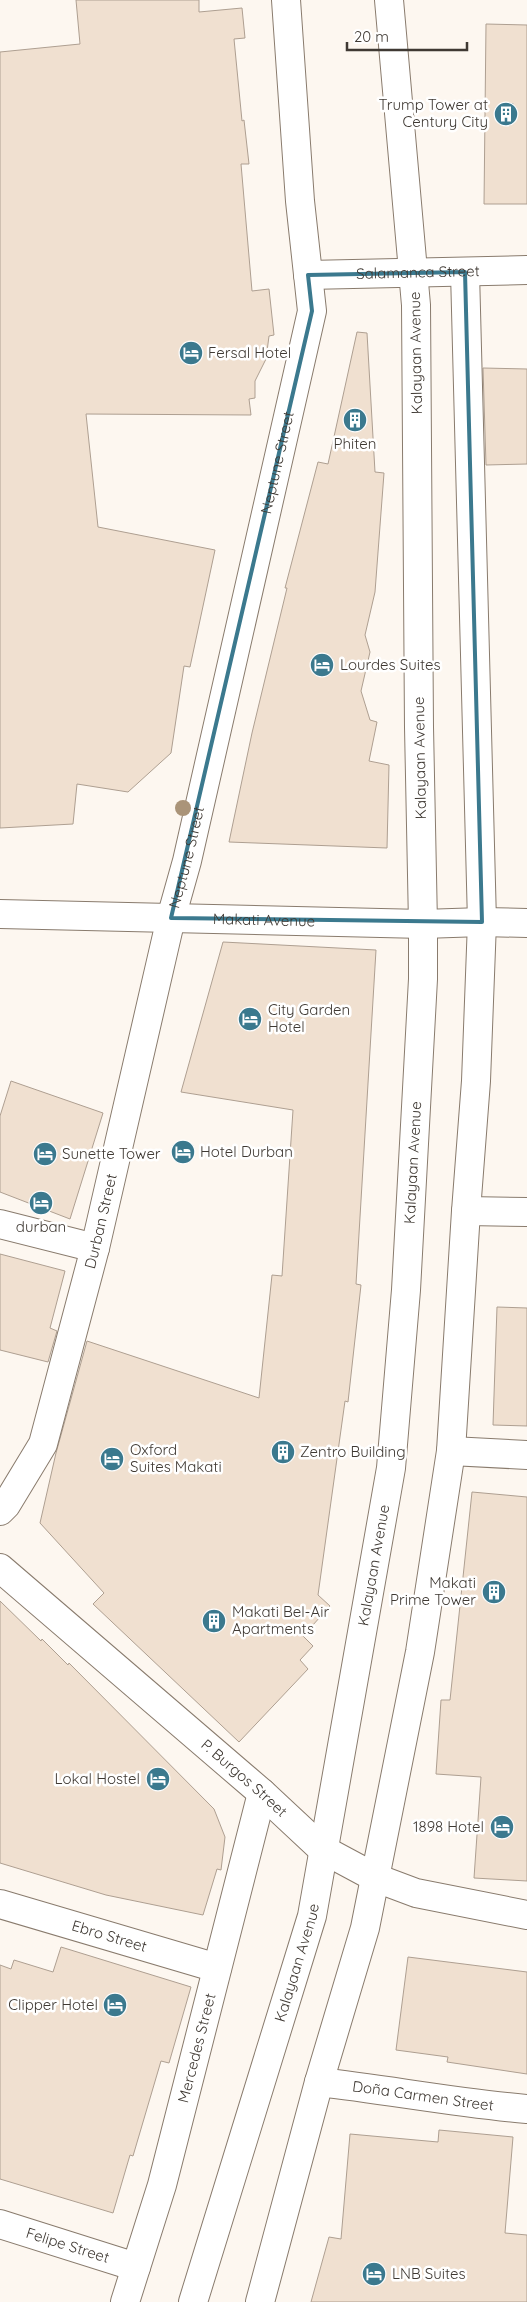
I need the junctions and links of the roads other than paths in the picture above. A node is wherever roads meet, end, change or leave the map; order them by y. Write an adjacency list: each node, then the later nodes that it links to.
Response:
1 (286, 0): 6 (street, Neptune Street)
2 (389, 0): 5 (street, Kalayaan Avenue)
3 (527, 270): 4 (street, Salamanca Street)
4 (465, 272): 5 (street, Salamanca Street); 9 (street)
5 (414, 273): 6 (street, Salamanca Street); 11 (street, Kalayaan Avenue)
6 (308, 275): 8 (street, Neptune Street)
7 (0, 914): 8 (street, Makati Avenue)
8 (171, 918): 11 (street, Makati Avenue); 15 (street, Durban Street)
9 (482, 922): 10 (street, Makati Avenue); 11 (street, Makati Avenue); 12 (street)
10 (527, 923)
11 (423, 924): 21 (street, Kalayaan Avenue)
12 (466, 1211): 13 (street); 16 (street)
13 (527, 1212)
14 (0, 1224): 15 (street)
15 (95, 1248): 18 (street, Durban Street)
16 (451, 1451): 17 (street); 22 (street)
17 (527, 1455)
18 (0, 1511)
19 (0, 1568): 20 (street, P. Burgos Street)
20 (262, 1793): 21 (street, P. Burgos Street); 25 (street, Mercedes Street)
21 (322, 1849): 22 (street, P. Burgos Street); 31 (street, Kalayaan Avenue)
22 (376, 1878): 24 (street, P. Burgos Street); 26 (street)
23 (0, 1904): 25 (street, Ebro Street)
24 (527, 1915)
25 (217, 1968): 29 (street, Mercedes Street)
26 (319, 2082): 27 (street, Doña Carmen Street); 32 (street)
27 (527, 2109)
28 (0, 2224): 29 (street, Felipe Street)
29 (136, 2267): 30 (street, Mercedes Street)
30 (124, 2302)
31 (193, 2302)
32 (260, 2302)

